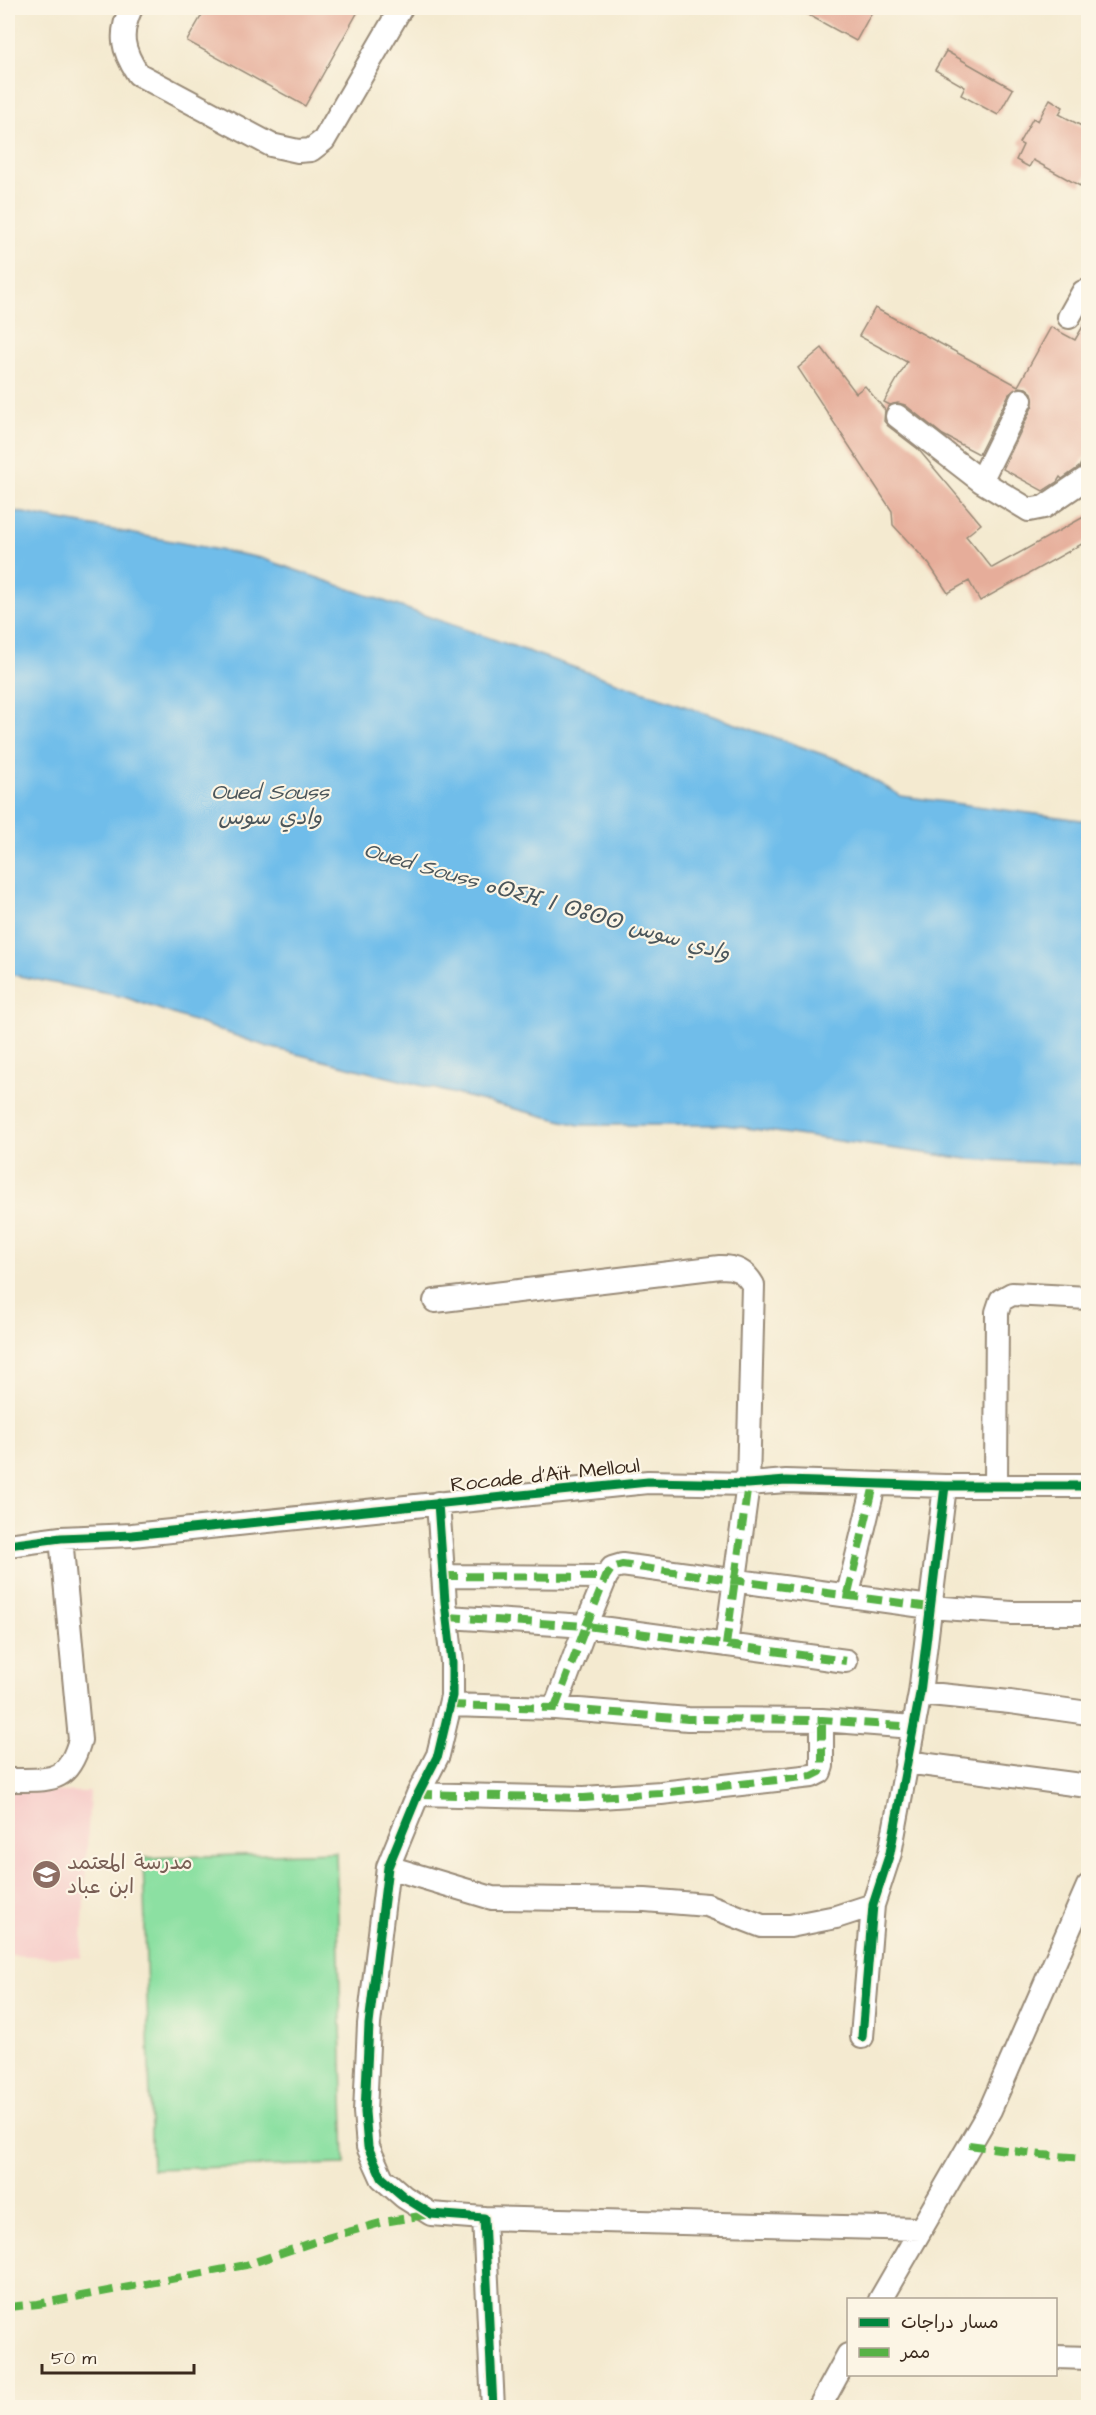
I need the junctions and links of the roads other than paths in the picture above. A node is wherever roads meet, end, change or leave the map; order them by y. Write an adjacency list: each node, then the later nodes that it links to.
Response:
1 (131, 8): 2 (street)
2 (401, 8)
3 (1087, 290): 4 (street)
4 (1069, 316)
5 (1022, 400): 8 (street)
6 (897, 416): 8 (street)
7 (1089, 477): 8 (street)
8 (981, 481)
9 (1089, 1298): 13 (street)
10 (435, 1301): 11 (street)
11 (748, 1484): 12 (street, Rocade d'Aït Melloul); 16 (street, Rocade d'Aït Melloul); 21 (street)
12 (874, 1485): 14 (street, Rocade d'Aït Melloul); 22 (street)
13 (996, 1485): 14 (street, Rocade d'Aït Melloul); 15 (street, Rocade d'Aït Melloul)
14 (945, 1486): 23 (street)
15 (1089, 1486)
16 (438, 1503): 17 (street, Rocade d'Aït Melloul); 19 (street)
17 (61, 1538): 18 (street, Rocade d'Aït Melloul); 36 (street)
18 (8, 1545)
19 (443, 1576): 20 (street); 25 (street)
20 (606, 1577): 21 (street); 26 (street)
21 (734, 1580): 22 (street); 27 (street)
22 (848, 1594): 23 (street)
23 (930, 1607): 24 (street); 29 (street)
24 (1089, 1613)
25 (448, 1617): 26 (street); 30 (street)
26 (586, 1626): 27 (street); 31 (street)
27 (726, 1646): 28 (street)
28 (846, 1661)
29 (920, 1693): 32 (street); 34 (street)
30 (450, 1705): 31 (street); 38 (street)
31 (555, 1708): 33 (street)
32 (1089, 1713)
33 (822, 1720): 34 (street); 38 (street)
34 (913, 1727): 35 (street)
35 (906, 1762): 37 (street); 41 (street)
36 (8, 1780)
37 (1089, 1786)
38 (418, 1794): 39 (street)
39 (388, 1867): 41 (street); 43 (street)
40 (1089, 1886): 44 (street)
41 (873, 1905): 42 (street)
42 (862, 2037)
43 (483, 2218): 44 (street); 49 (street)
44 (920, 2229): 45 (street)
45 (881, 2298)
46 (1057, 2357): 47 (street)
47 (1089, 2358)
48 (847, 2359): 50 (street)
49 (493, 2408)
50 (819, 2408)

